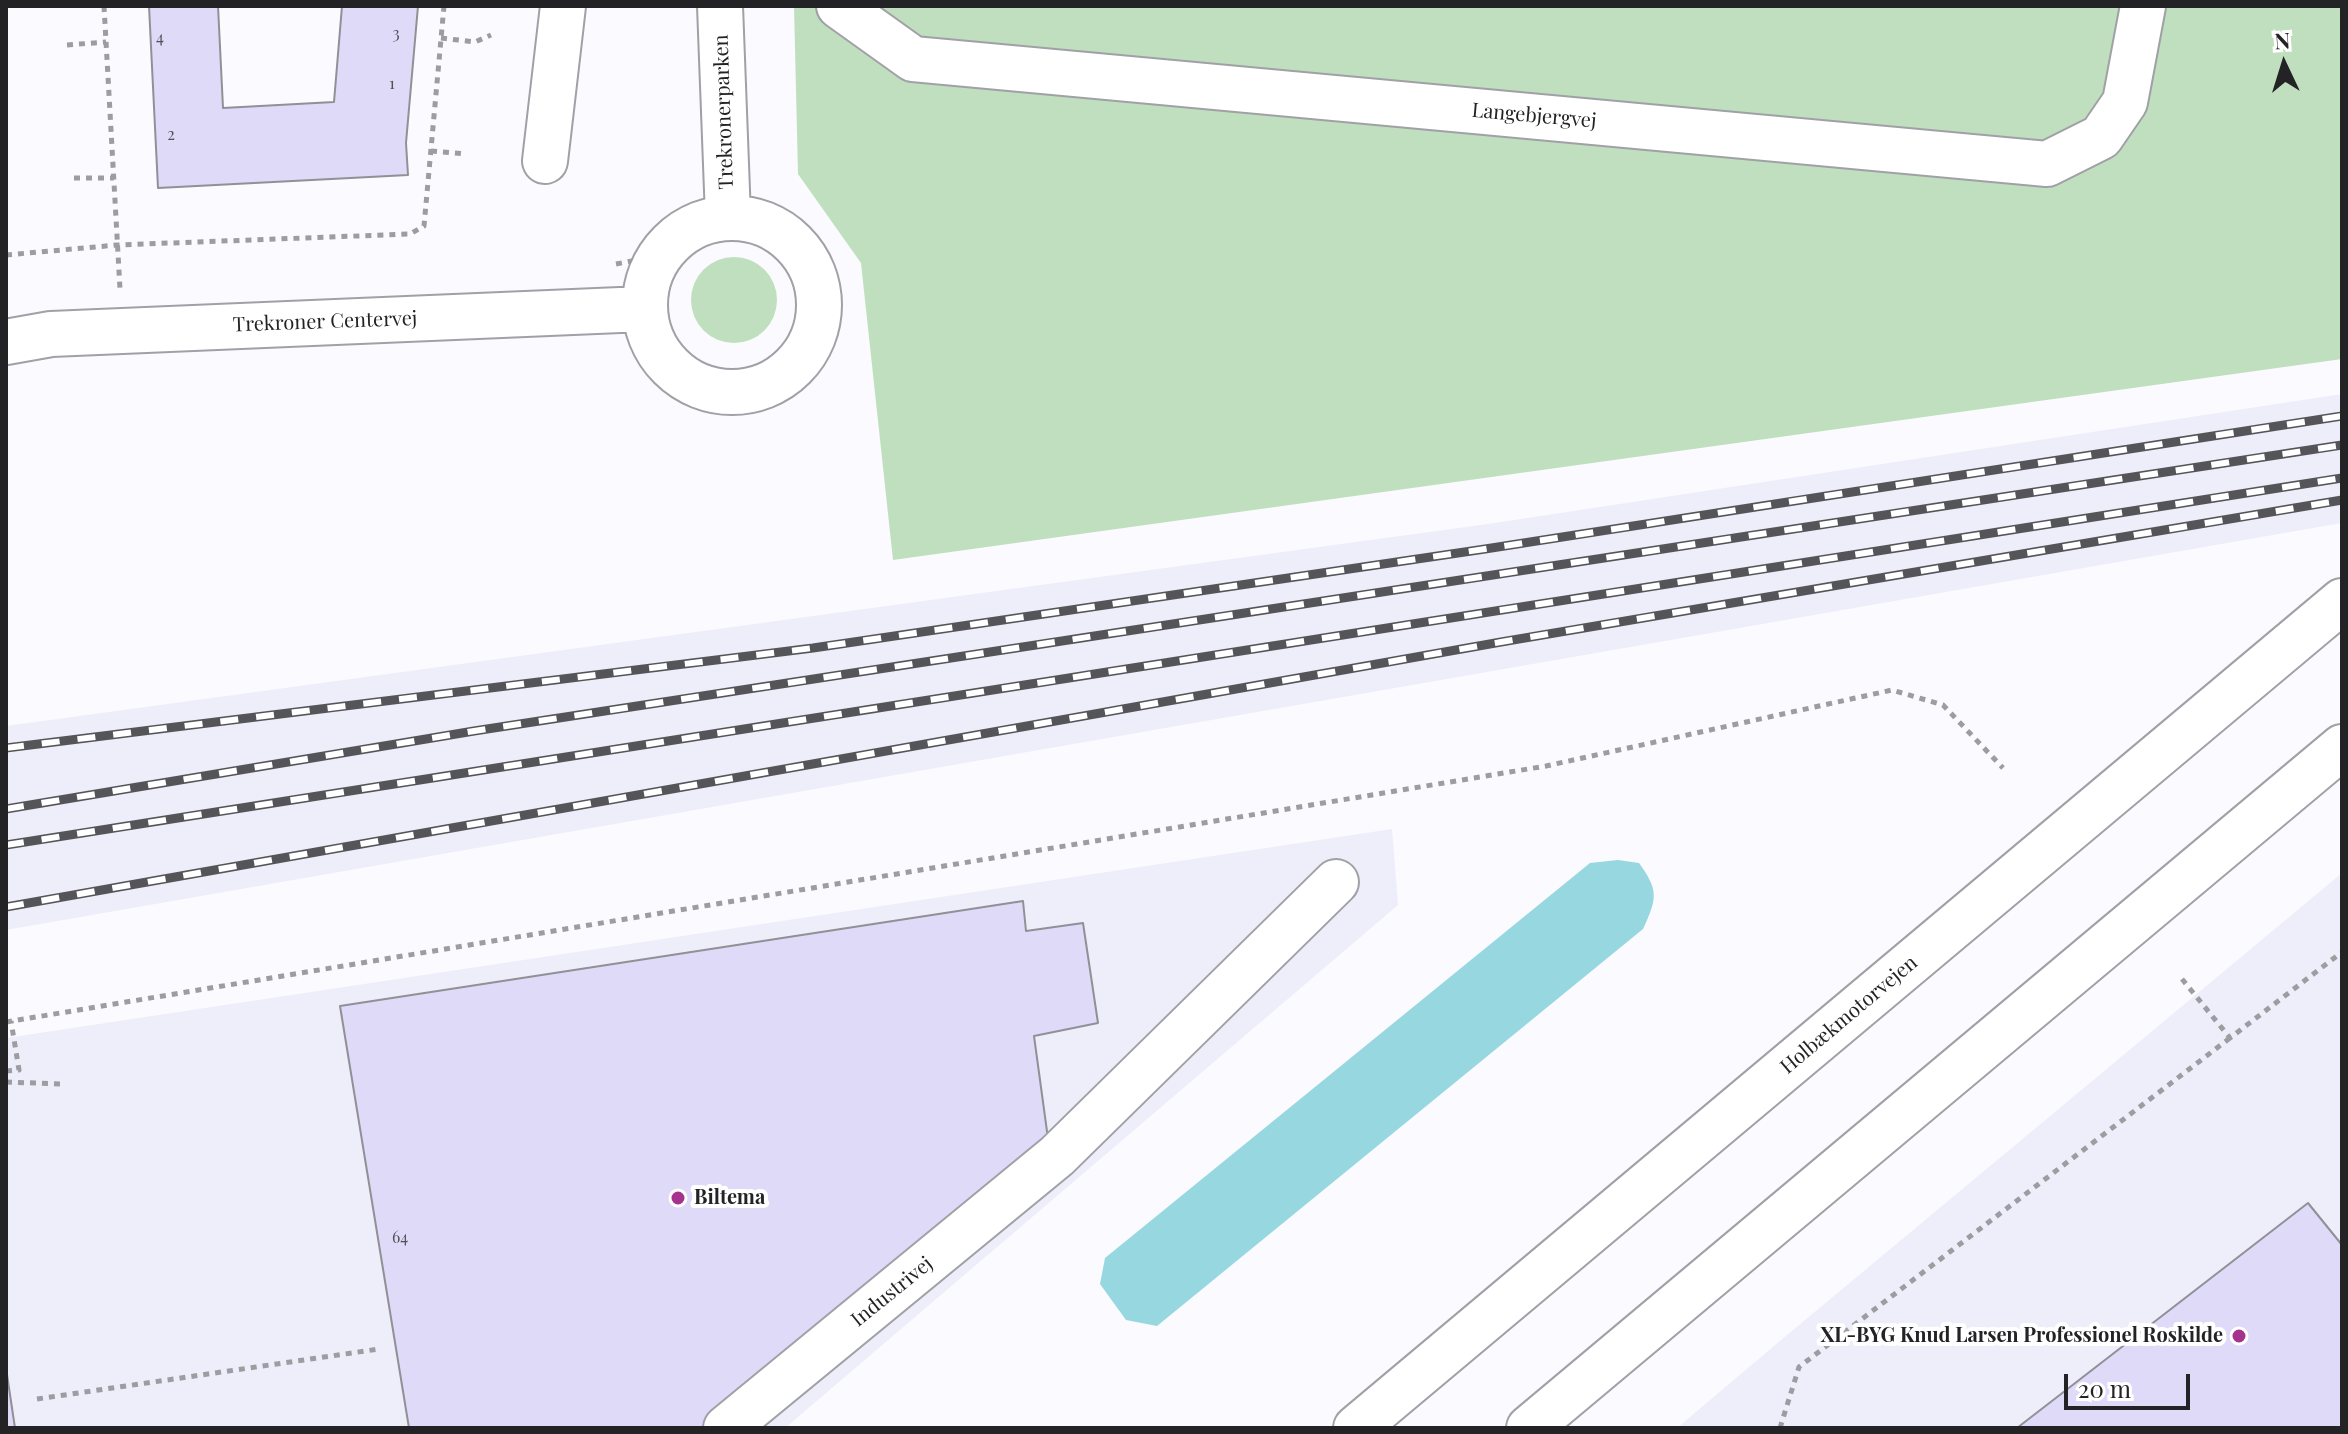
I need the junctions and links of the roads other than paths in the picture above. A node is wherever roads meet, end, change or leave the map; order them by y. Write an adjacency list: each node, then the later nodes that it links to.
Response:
1 (563, 6): 5 (main road)
2 (720, 6): 6 (main road, Trekronerparken)
3 (839, 6): 4 (main road, Langebjergvej)
4 (2143, 6)
5 (545, 161)
6 (728, 217): 7 (main road); 7 (main road)
7 (644, 309): 8 (main road, Trekroner Centervej)
8 (6, 342)
9 (2342, 601): 13 (main road, Holbækmotorvejen)
10 (2342, 747): 14 (main road)
11 (1336, 882): 12 (main road, Industrivej)
12 (726, 1428)
13 (1356, 1428)
14 (1529, 1428)

